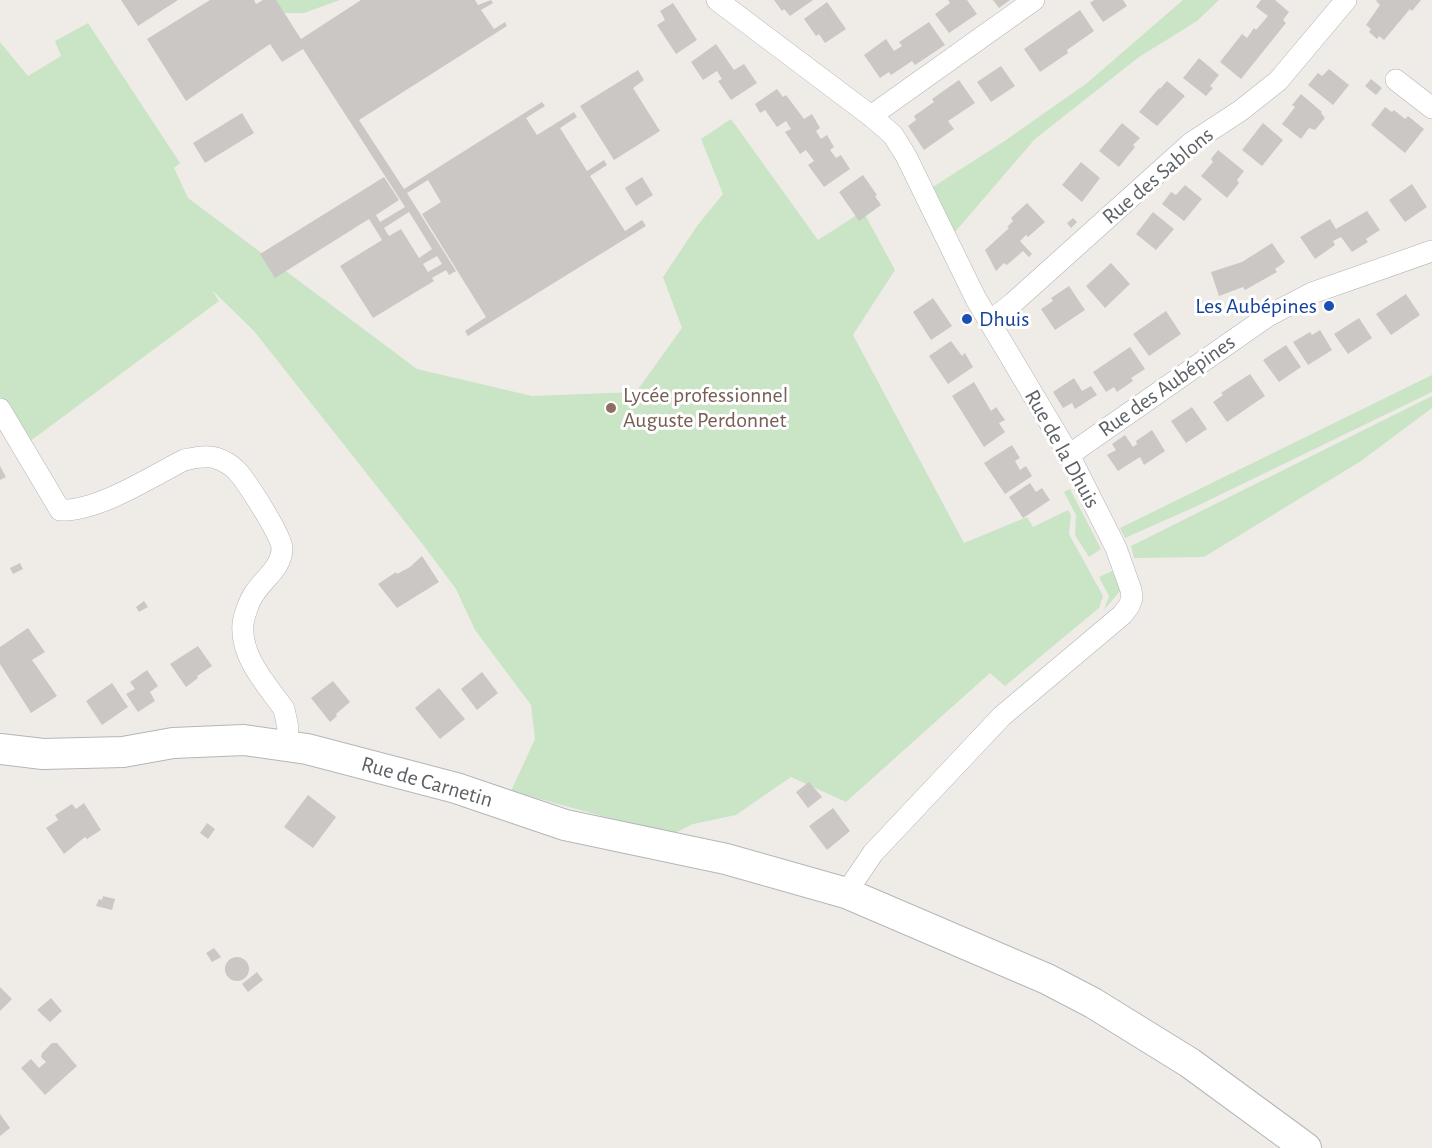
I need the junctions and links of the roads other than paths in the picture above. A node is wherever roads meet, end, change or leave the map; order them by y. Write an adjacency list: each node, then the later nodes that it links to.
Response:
1 (717, 0): 6 (street, Rue de la Dhuis)
2 (1034, 0): 6 (street)
3 (1346, 0): 8 (street, Rue des Sablons)
4 (1396, 80): 5 (street)
5 (1432, 108)
6 (871, 116): 8 (street, Rue de la Dhuis)
7 (1432, 251): 10 (street, Rue des Aubépines)
8 (989, 322): 10 (street, Rue de la Dhuis)
9 (0, 409): 11 (street)
10 (1069, 455): 13 (street, Rue de la Dhuis)
11 (286, 746): 12 (street, Rue de Carnetin); 13 (street, Rue de Carnetin)
12 (0, 749)
13 (846, 893): 14 (street, Rue de Carnetin)
14 (1306, 1148)

